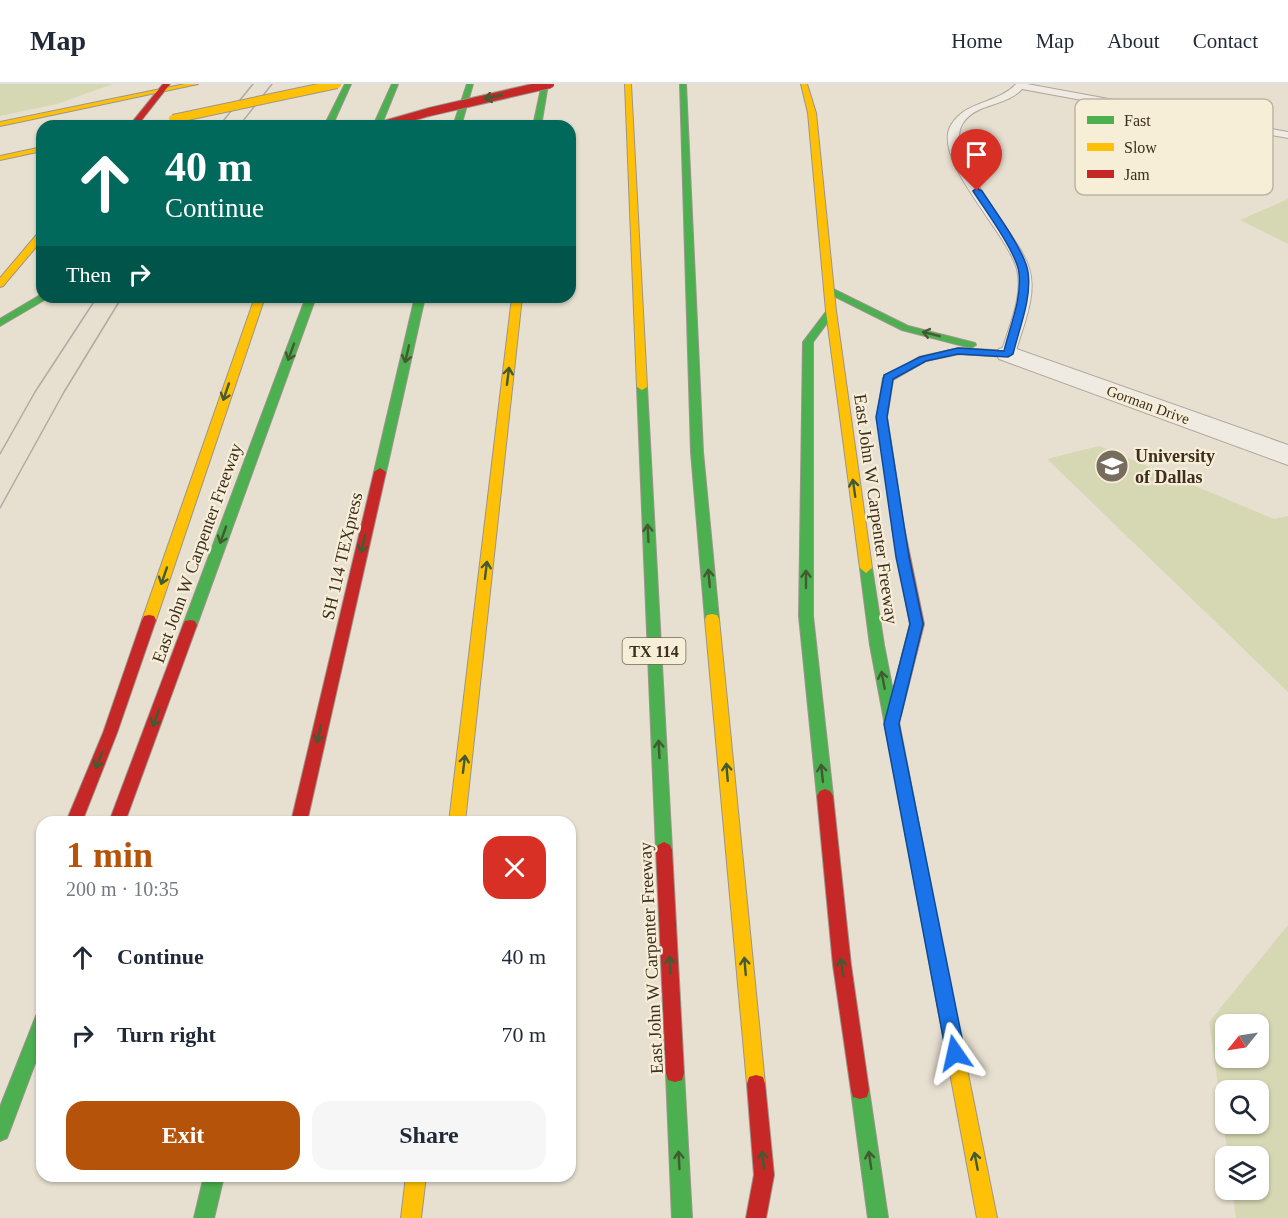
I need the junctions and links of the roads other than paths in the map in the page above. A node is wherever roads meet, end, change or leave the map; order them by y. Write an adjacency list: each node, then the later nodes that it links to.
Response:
1 (195, 84): 12 (main road)
2 (337, 84): 17 (main road, bridge)
3 (348, 84): 18 (main road)
4 (395, 84): 19 (main road)
5 (470, 84): 21 (main road)
6 (545, 84): 22 (main road)
7 (550, 84): 20 (main road, one-way to 20, bridge)
8 (628, 84): 51 (main road, East John W Carpenter Freeway / TX 114, one-way to 8)
9 (683, 84): 52 (main road, one-way to 9)
10 (804, 84): 15 (main road, East John W Carpenter Freeway)
11 (1021, 85): 14 (lane); 38 (lane)
12 (164, 87): 16 (main road); 23 (main road)
13 (790, 91): 15 (main road)
14 (1096, 99)
15 (812, 113): 30 (main road, East John W Carpenter Freeway)
16 (138, 120)
17 (172, 120)
18 (331, 120)
19 (381, 120)
20 (400, 120)
21 (460, 120)
22 (538, 120)
23 (0, 124)
24 (1273, 132): 25 (lane)
25 (1288, 135)
26 (36, 150): 27 (main road)
27 (0, 159)
28 (36, 241): 29 (main road)
29 (0, 284)
30 (829, 290): 36 (main road, East John W Carpenter Freeway); 38 (main road, one-way to 30)
31 (36, 301): 37 (main road)
32 (258, 303): 41 (main road, one-way to 41)
33 (309, 303): 42 (main road, East John W Carpenter Freeway, one-way to 42)
34 (419, 303): 43 (main road, SH 114 TEXpress, one-way to 43)
35 (516, 303): 44 (main road, one-way to 35)
36 (831, 310): 40 (main road, East John W Carpenter Freeway, one-way to 36); 53 (main road, one-way to 36)
37 (0, 323)
38 (1008, 354): 39 (street, Gorman Drive); 40 (main road)
39 (1288, 455)
40 (892, 724): 54 (main road, East John W Carpenter Freeway, one-way to 40)
41 (76, 816)
42 (119, 816)
43 (300, 816)
44 (458, 816)
45 (36, 1038): 46 (main road)
46 (0, 1131)
47 (213, 1182): 49 (main road)
48 (415, 1182): 50 (main road)
49 (204, 1218)
50 (411, 1218)
51 (682, 1218)
52 (756, 1218)
53 (878, 1218)
54 (987, 1218)

